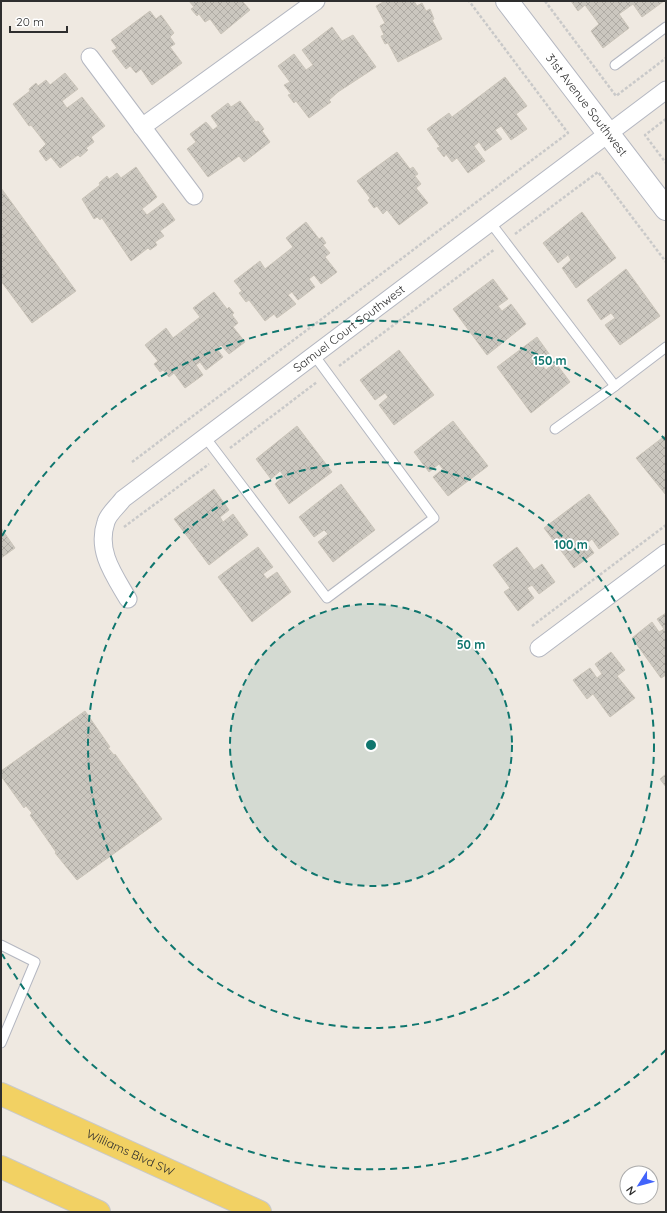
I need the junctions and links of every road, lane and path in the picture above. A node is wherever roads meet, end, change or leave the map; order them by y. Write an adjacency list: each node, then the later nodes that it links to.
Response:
1 (316, 1): 9 (street)
2 (469, 1): 24 (path)
3 (507, 1): 10 (street, 31st Avenue Southwest)
4 (666, 27): 6 (lane)
5 (90, 57): 9 (street)
6 (615, 65)
7 (666, 90): 10 (street, Samuel Court Southwest)
8 (666, 119): 11 (path)
9 (142, 127): 12 (street)
10 (608, 133): 13 (street, 31st Avenue Southwest); 14 (street, Samuel Court Southwest)
11 (666, 163)
12 (194, 196)
13 (666, 209)
14 (490, 222): 15 (lane); 18 (street, Samuel Court Southwest)
15 (505, 242): 16 (path); 19 (path); 20 (lane)
16 (666, 262)
17 (666, 347): 20 (lane)
18 (314, 355): 19 (lane); 22 (street, Samuel Court Southwest)
19 (328, 374): 23 (path); 23 (lane)
20 (615, 386): 21 (lane)
21 (555, 429)
22 (205, 437): 23 (lane); 28 (street, Samuel Court Southwest)
23 (220, 456): 26 (path)
24 (132, 462)
25 (666, 525): 29 (path)
26 (124, 527)
27 (666, 553): 30 (street)
28 (128, 600)
29 (532, 626)
30 (540, 648)
31 (1, 945): 32 (lane)
32 (1, 1043)
33 (1, 1094): 36 (main road, Williams Blvd SW)
34 (1, 1167): 35 (main road)
35 (99, 1212)
36 (260, 1212)

